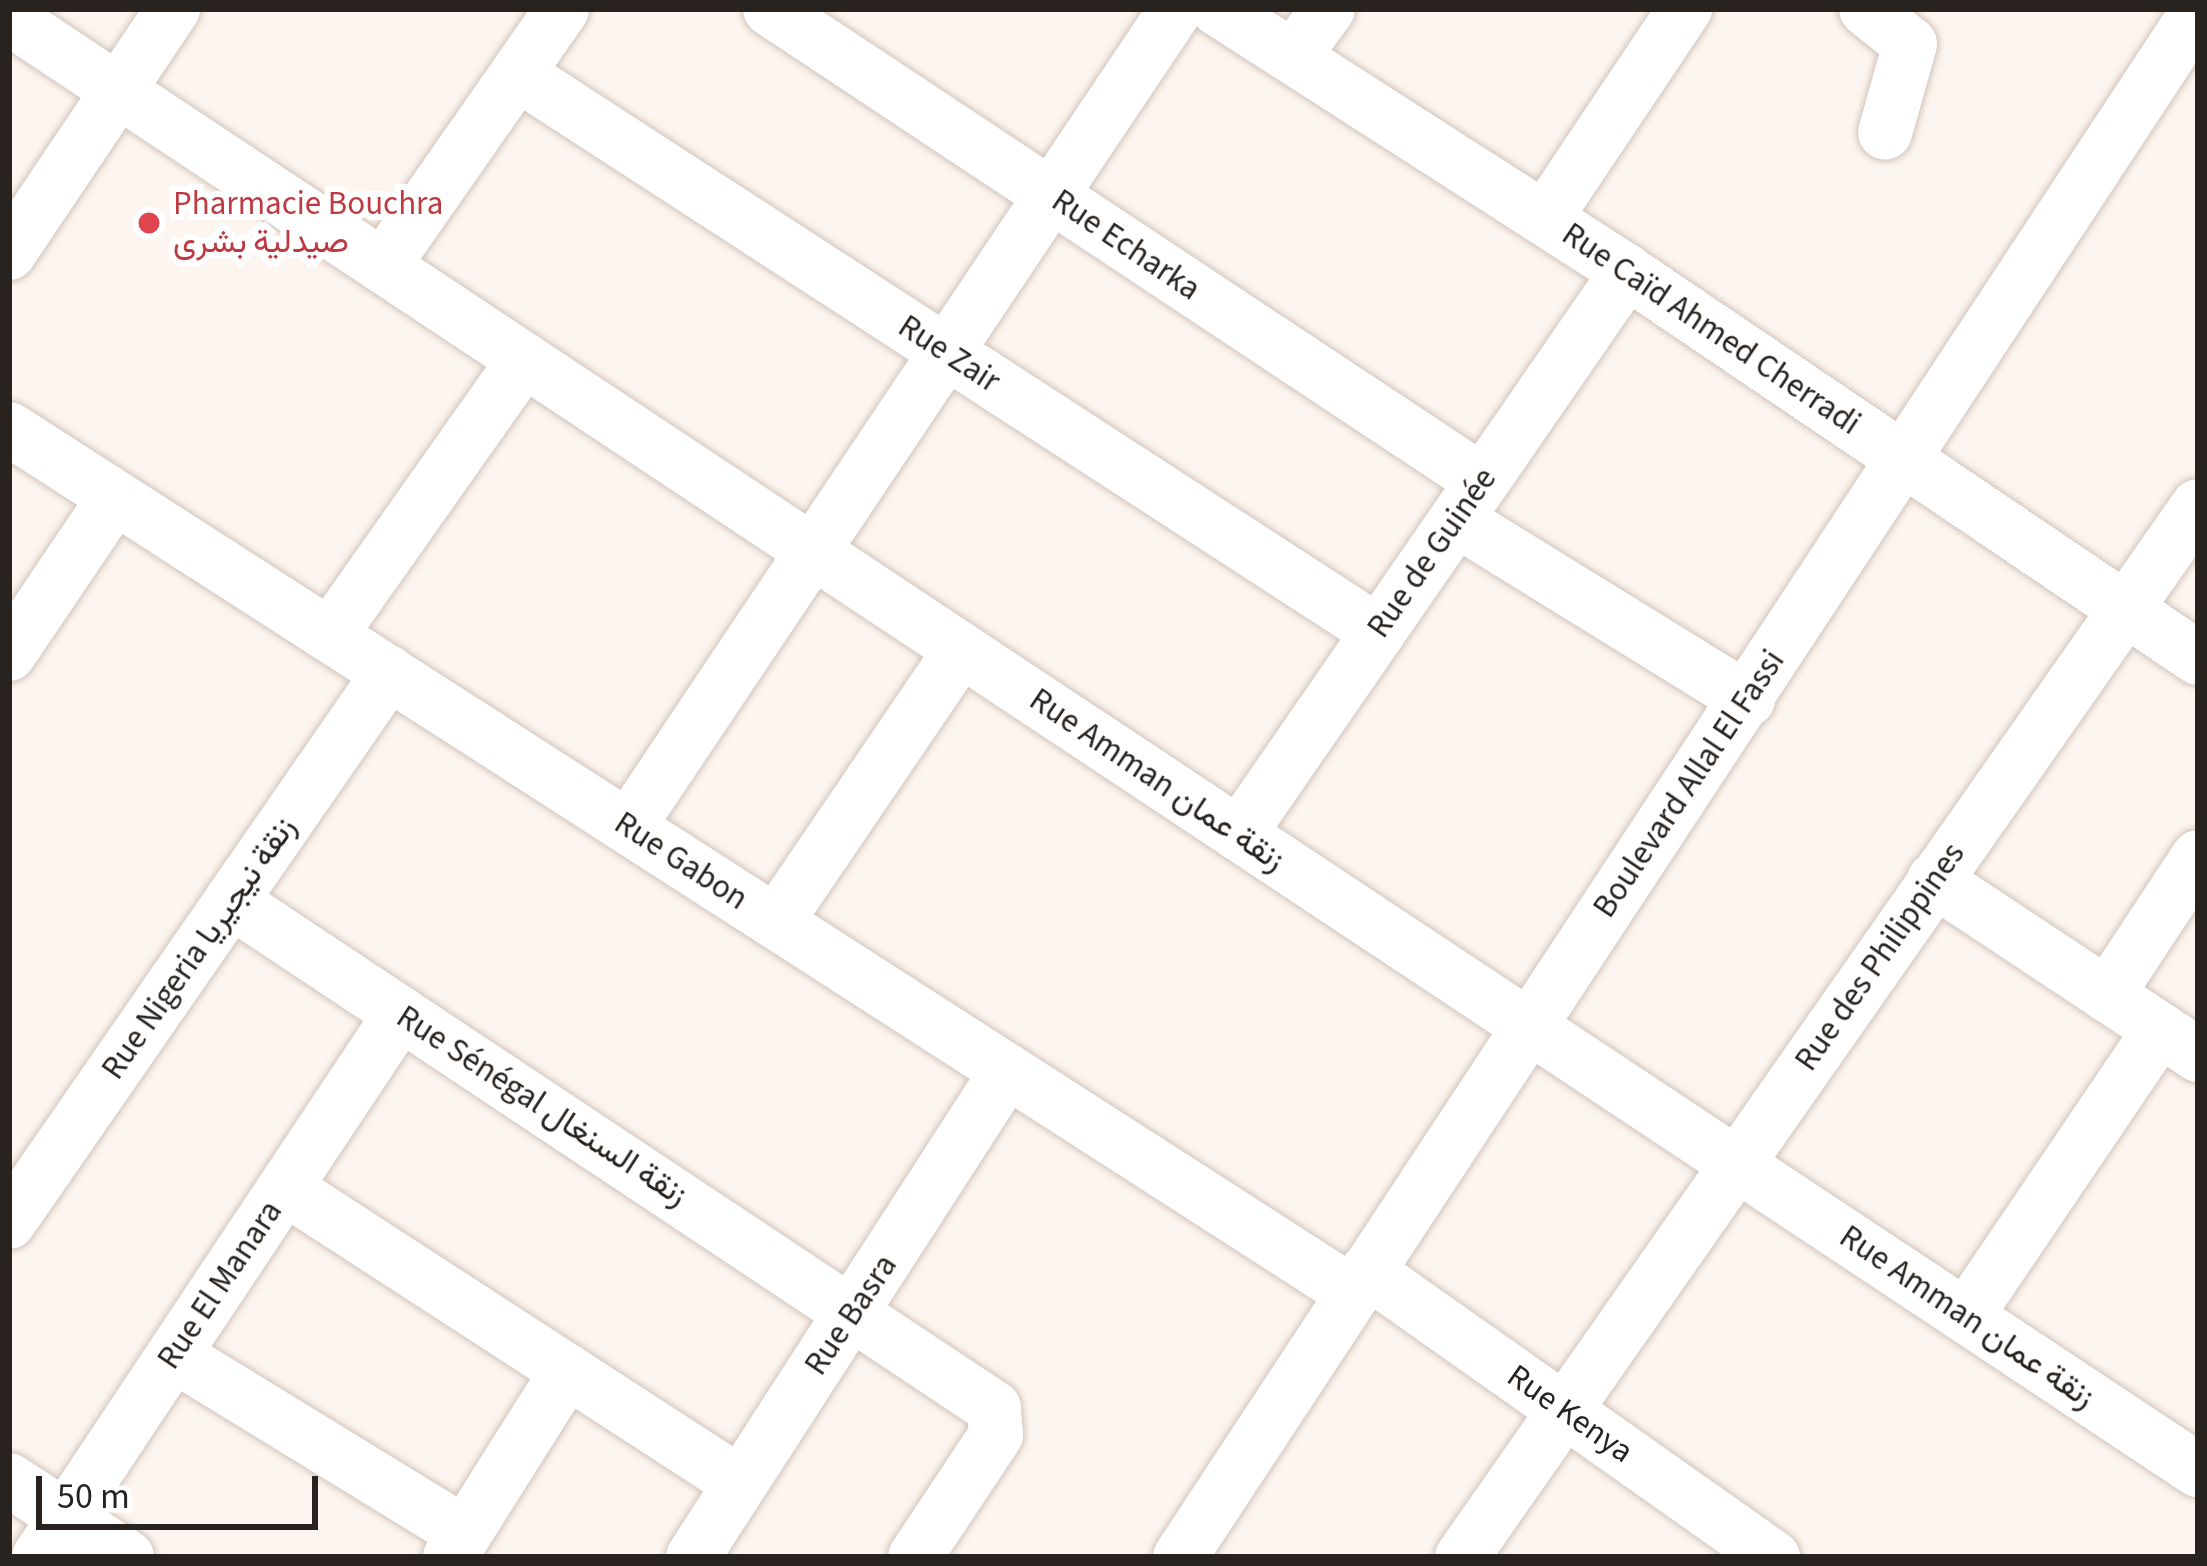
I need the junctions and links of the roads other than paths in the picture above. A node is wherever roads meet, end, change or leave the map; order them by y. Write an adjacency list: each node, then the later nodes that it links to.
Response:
1 (173, 9): 13 (street)
2 (562, 9): 12 (street)
3 (770, 9): 15 (street, Rue Echarka)
4 (1176, 9): 15 (street)
5 (1218, 9): 11 (street, Rue Caïd Ahmed Cherradi)
6 (1328, 9): 11 (street)
7 (1685, 9): 16 (street)
8 (1866, 9): 14 (street)
9 (2198, 11): 23 (street, Boulevard Allal El Fassi)
10 (9, 18): 13 (street, Rue Amman زنقة عمان)
11 (1294, 56): 16 (street, Rue Caïd Ahmed Cherradi)
12 (521, 76): 18 (street); 20 (street, Rue Zair)
13 (117, 90): 17 (street); 18 (street, Rue Amman زنقة عمان)
14 (1885, 133)
15 (1051, 195): 20 (street); 25 (street, Rue Echarka)
16 (1545, 218): 19 (street, Rue Caïd Ahmed Cherradi)
17 (9, 253)
18 (382, 266): 21 (street, Rue Amman زنقة عمان)
19 (1627, 272): 23 (street, Rue Caïd Ahmed Cherradi); 25 (street, Rue de Guinée)
20 (945, 351): 27 (street); 29 (street, Rue Zair)
21 (524, 360): 27 (street, Rue Amman زنقة عمان); 30 (street)
22 (9, 429): 24 (street, Rue Gabon)
23 (1903, 459): 28 (street, Rue Caïd Ahmed Cherradi); 35 (street, Boulevard Allal El Fassi)
24 (115, 497): 30 (street, Rue Gabon); 32 (street)
25 (1469, 500): 29 (street, Rue de Guinée); 35 (street, Rue Echarka)
26 (2198, 506): 28 (street, Rue des Philippines)
27 (811, 550): 31 (street, Rue Amman زنقة عمان); 36 (street)
28 (2125, 609): 33 (street, Rue Caïd Ahmed Cherradi); 39 (street, Rue des Philippines)
29 (1378, 632): 37 (street, Rue de Guinée)
30 (330, 635): 34 (street, Rue Gabon)
31 (961, 650): 37 (street, Rue Amman زنقة عمان); 41 (street)
32 (9, 654)
33 (2198, 658)
34 (389, 674): 36 (street, Rue Gabon); 40 (street, Rue Nigeria زنقة نيجيريا)
35 (1748, 700): 44 (street, Boulevard Allal El Fassi)
36 (628, 827): 41 (street, Rue Gabon)
37 (1239, 835): 44 (street, Rue Amman زنقة عمان)
38 (2198, 857): 42 (street)
39 (1934, 880): 42 (street); 47 (street, Rue des Philippines)
40 (231, 902): 43 (street, Rue Sénégal زنقة السنغال); 49 (street, Rue Nigeria زنقة نيجيريا)
41 (776, 922): 46 (street, Rue Gabon)
42 (2107, 995): 45 (street)
43 (401, 1013): 48 (street, Rue El Manara); 51 (street, Rue Sénégal زنقة السنغال)
44 (1525, 1024): 47 (street, Rue Amman زنقة عمان); 50 (street, Boulevard Allal El Fassi)
45 (2179, 1042): 52 (street)
46 (1007, 1071): 50 (street, Rue Gabon); 51 (street, Rue Basra)
47 (1735, 1163): 52 (street, Rue Amman زنقة عمان); 55 (street, Rue des Philippines)
48 (285, 1188): 53 (street, Rue El Manara); 54 (street)
49 (9, 1222)
50 (1360, 1282): 55 (street, Rue Kenya); 64 (street, Boulevard Allal El Fassi)
51 (854, 1310): 58 (street, Rue Basra); 63 (street, Rue Sénégal زنقة السنغال)
52 (1966, 1316): 56 (street, Rue Amman زنقة عمان)
53 (174, 1355): 59 (street, Rue El Manara); 60 (street)
54 (567, 1371): 58 (street); 60 (street)
55 (1563, 1408): 65 (street, Rue des Philippines); 66 (street, Rue Kenya)
56 (2198, 1470)
57 (9, 1480): 59 (street)
58 (738, 1481): 62 (street, Rue Basra)
59 (52, 1537): 61 (street)
60 (457, 1545)
61 (127, 1557)
62 (693, 1557)
63 (915, 1557)
64 (1180, 1557)
65 (1462, 1557)
66 (1772, 1557)

